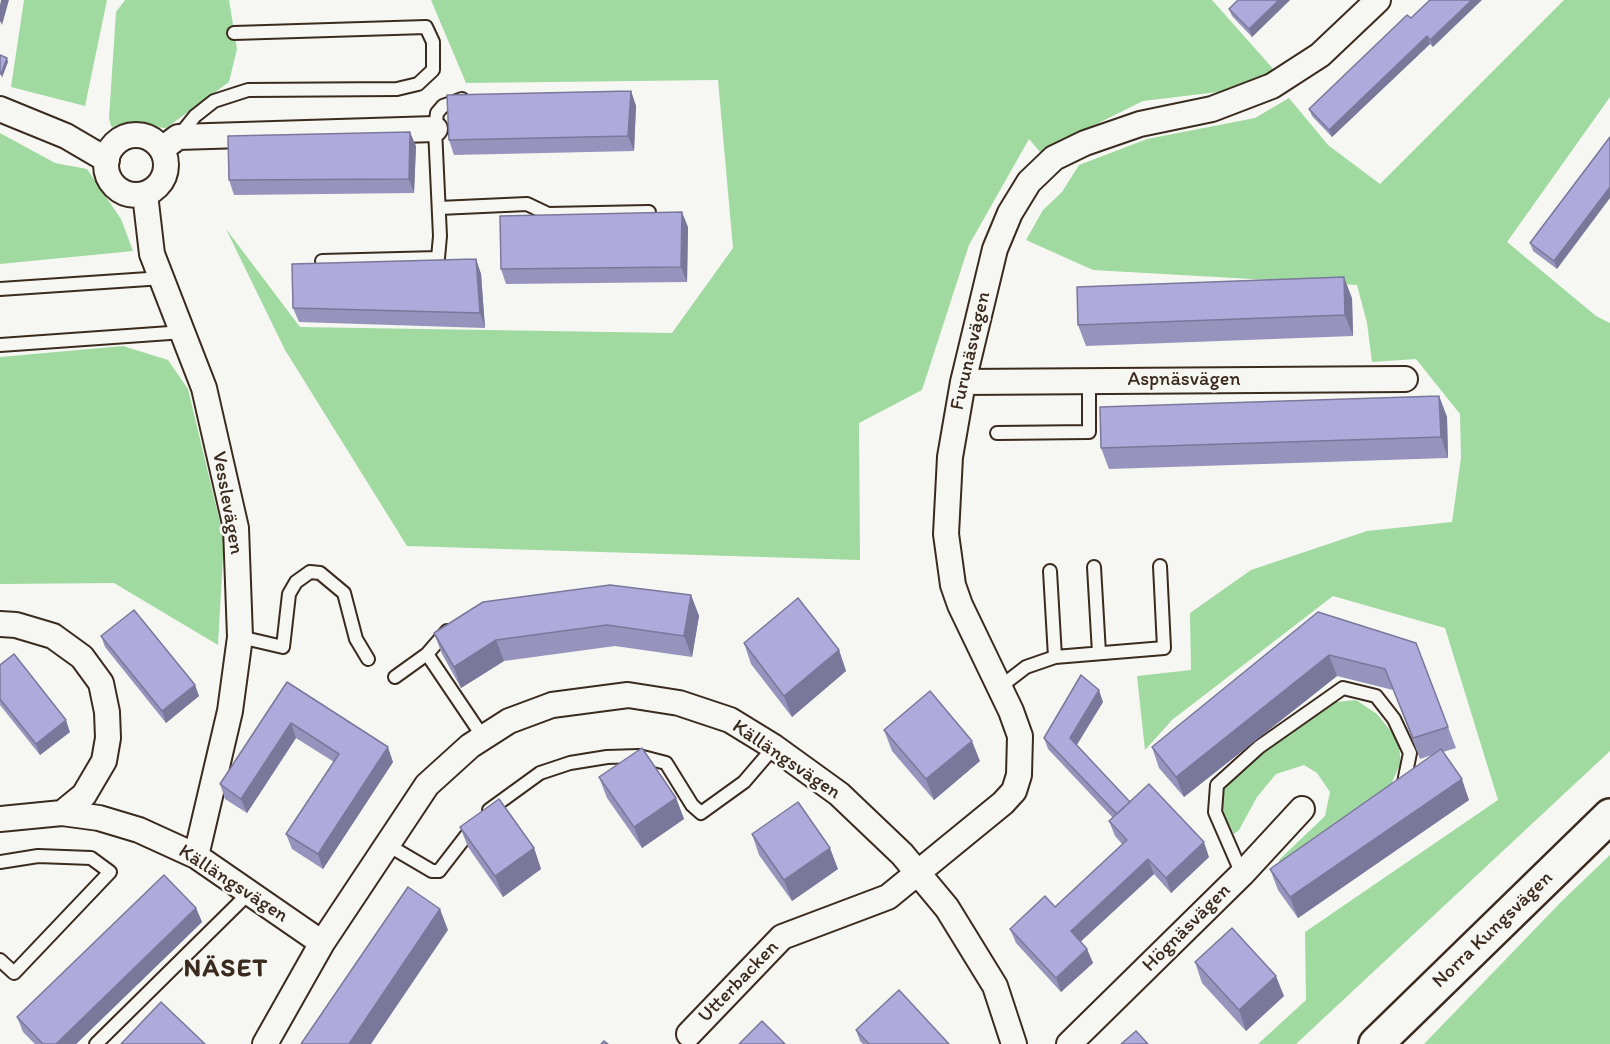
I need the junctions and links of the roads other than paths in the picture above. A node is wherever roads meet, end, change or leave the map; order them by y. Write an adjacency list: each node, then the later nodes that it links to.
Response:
1 (1378, 0): 18 (street, Furunäsvägen)
2 (234, 33): 6 (lane)
3 (472, 98): 5 (lane)
4 (0, 109): 7 (street)
5 (435, 129): 6 (street); 9 (lane)
6 (170, 143): 7 (street); 8 (street)
7 (106, 160): 8 (street)
8 (145, 194): 12 (street, Vesslevägen)
9 (439, 208): 10 (lane); 11 (lane)
10 (649, 212)
11 (322, 261)
12 (163, 278): 13 (lane); 14 (street, Vesslevägen)
13 (0, 289)
14 (184, 332): 15 (lane); 25 (street, Vesslevägen)
15 (0, 345)
16 (1406, 379): 17 (street, Aspnäsvägen)
17 (1089, 380): 18 (street, Aspnäsvägen); 19 (lane)
18 (963, 382): 31 (street, Furunäsvägen)
19 (997, 433)
20 (1094, 567): 26 (lane)
21 (1160, 567): 26 (lane)
22 (1050, 571): 28 (lane)
23 (0, 624): 36 (street)
24 (453, 624): 27 (lane)
25 (240, 637): 29 (lane); 40 (street, Vesslevägen)
26 (1099, 653): 28 (lane)
27 (427, 654): 30 (lane); 32 (lane)
28 (1055, 657): 31 (lane)
29 (368, 659)
30 (395, 677)
31 (1000, 687): 42 (street, Furunäsvägen)
32 (483, 737): 33 (street, Källängsvägen); 39 (street, Källängsvägen)
33 (774, 747): 39 (lane); 42 (street, Källängsvägen)
34 (1403, 787): 43 (lane)
35 (1302, 809): 43 (street, Högnäsvägen)
36 (62, 813): 38 (street, Källängsvägen); 40 (street, Källängsvägen)
37 (1610, 816): 52 (main road, Norra Kungsvägen)
38 (0, 819)
39 (386, 844): 45 (street, Källängsvägen)
40 (196, 856): 44 (street, Källängsvägen)
41 (0, 862): 46 (lane)
42 (919, 872): 47 (street, Utterbacken); 50 (street, Källängsvägen)
43 (1242, 874): 51 (street, Högnäsvägen)
44 (250, 892): 45 (street, Källängsvägen); 48 (lane)
45 (322, 942): 49 (street, Källängsvägen)
46 (0, 960)
47 (689, 1034)
48 (96, 1044)
49 (265, 1044)
50 (1014, 1044)
51 (1069, 1044)
52 (1376, 1044)

